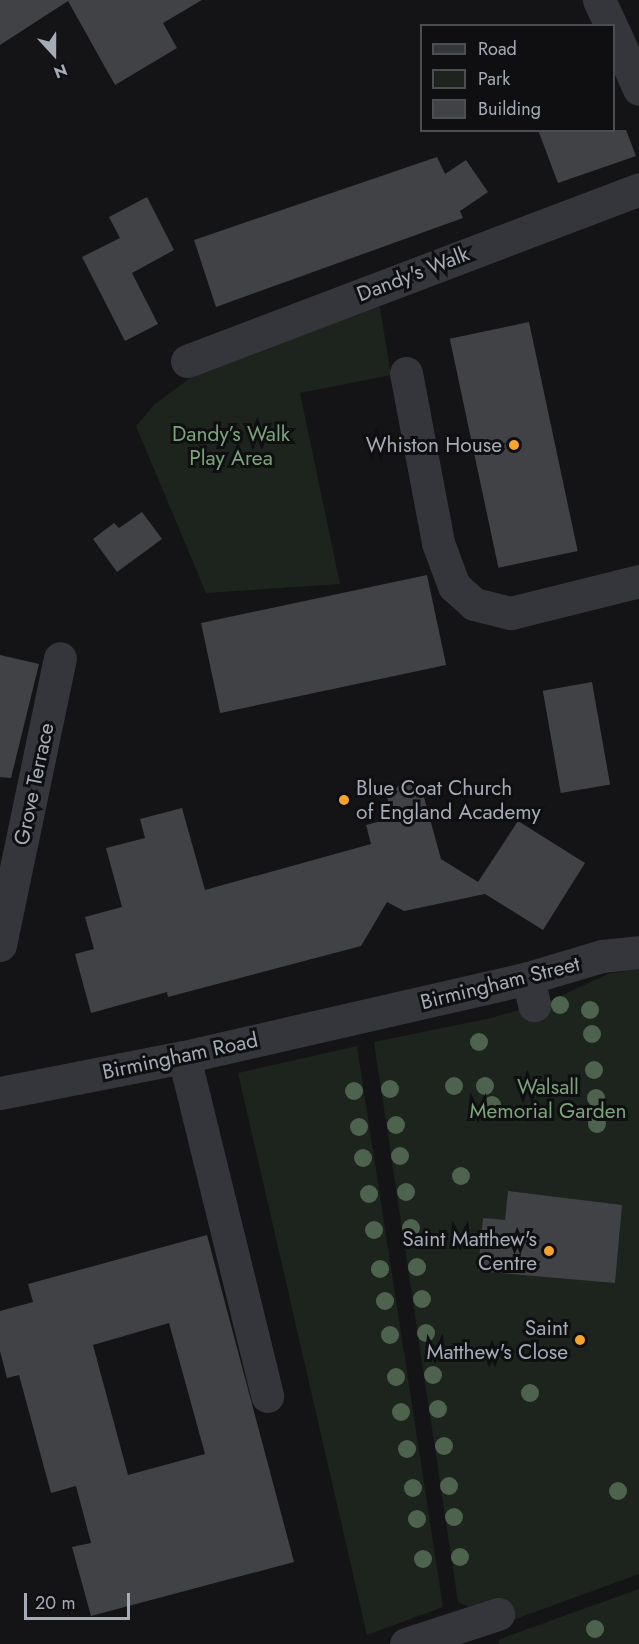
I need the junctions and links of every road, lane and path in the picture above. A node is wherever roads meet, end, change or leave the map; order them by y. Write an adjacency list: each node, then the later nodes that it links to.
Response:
1 (599, 0): 2 (street)
2 (609, 24)
3 (615, 34): 4 (street)
4 (639, 89)
5 (639, 189): 6 (street, Dandy's Walk)
6 (187, 361)
7 (406, 373): 8 (street)
8 (639, 581)
9 (60, 658): 10 (street, Grove Terrace)
10 (0, 945)
11 (639, 951): 12 (street, Birmingham Street)
12 (360, 1017): 13 (street, Birmingham Road)
13 (184, 1057): 14 (street, Birmingham Road); 15 (street)
14 (0, 1093)
15 (267, 1396)
16 (498, 1614): 17 (street)
17 (457, 1637): 18 (street)
18 (405, 1644)

